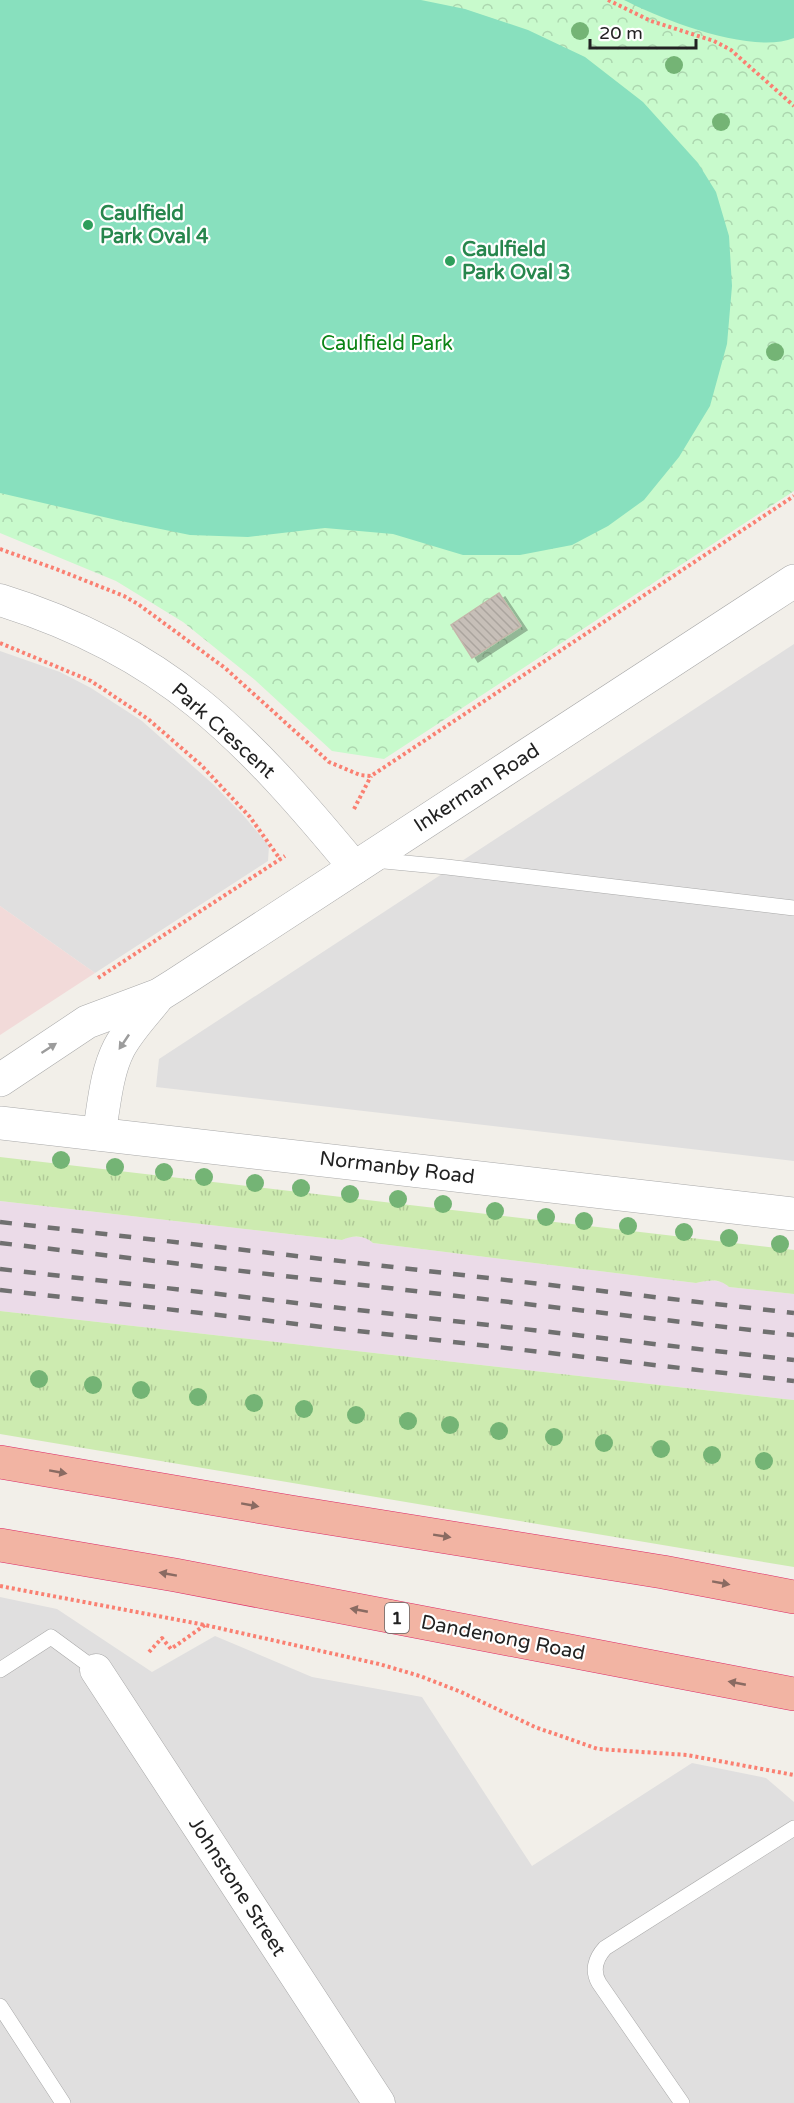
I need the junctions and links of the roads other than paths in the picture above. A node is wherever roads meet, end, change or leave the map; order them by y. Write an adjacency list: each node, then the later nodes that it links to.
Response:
1 (794, 581): 3 (street, Inkerman Road)
2 (0, 600): 3 (street, Park Crescent)
3 (361, 864): 4 (lane); 5 (street, Inkerman Road)
4 (794, 908)
5 (159, 995): 6 (street, Inkerman Road, one-way to 5); 8 (street, Inkerman Road, one-way to 8)
6 (0, 1080)
7 (0, 1123): 8 (street, Normanby Road)
8 (99, 1134): 9 (street, Normanby Road)
9 (794, 1214)
10 (0, 1462): 12 (highway, one-way to 12)
11 (0, 1545): 15 (highway, Dandenong Road / 1, one-way to 11)
12 (794, 1597)
13 (0, 1670): 14 (lane)
14 (96, 1671): 19 (street, Johnstone Street)
15 (794, 1694)
16 (794, 1828): 20 (lane)
17 (0, 2006): 18 (lane)
18 (63, 2103)
19 (379, 2103)
20 (682, 2103)

